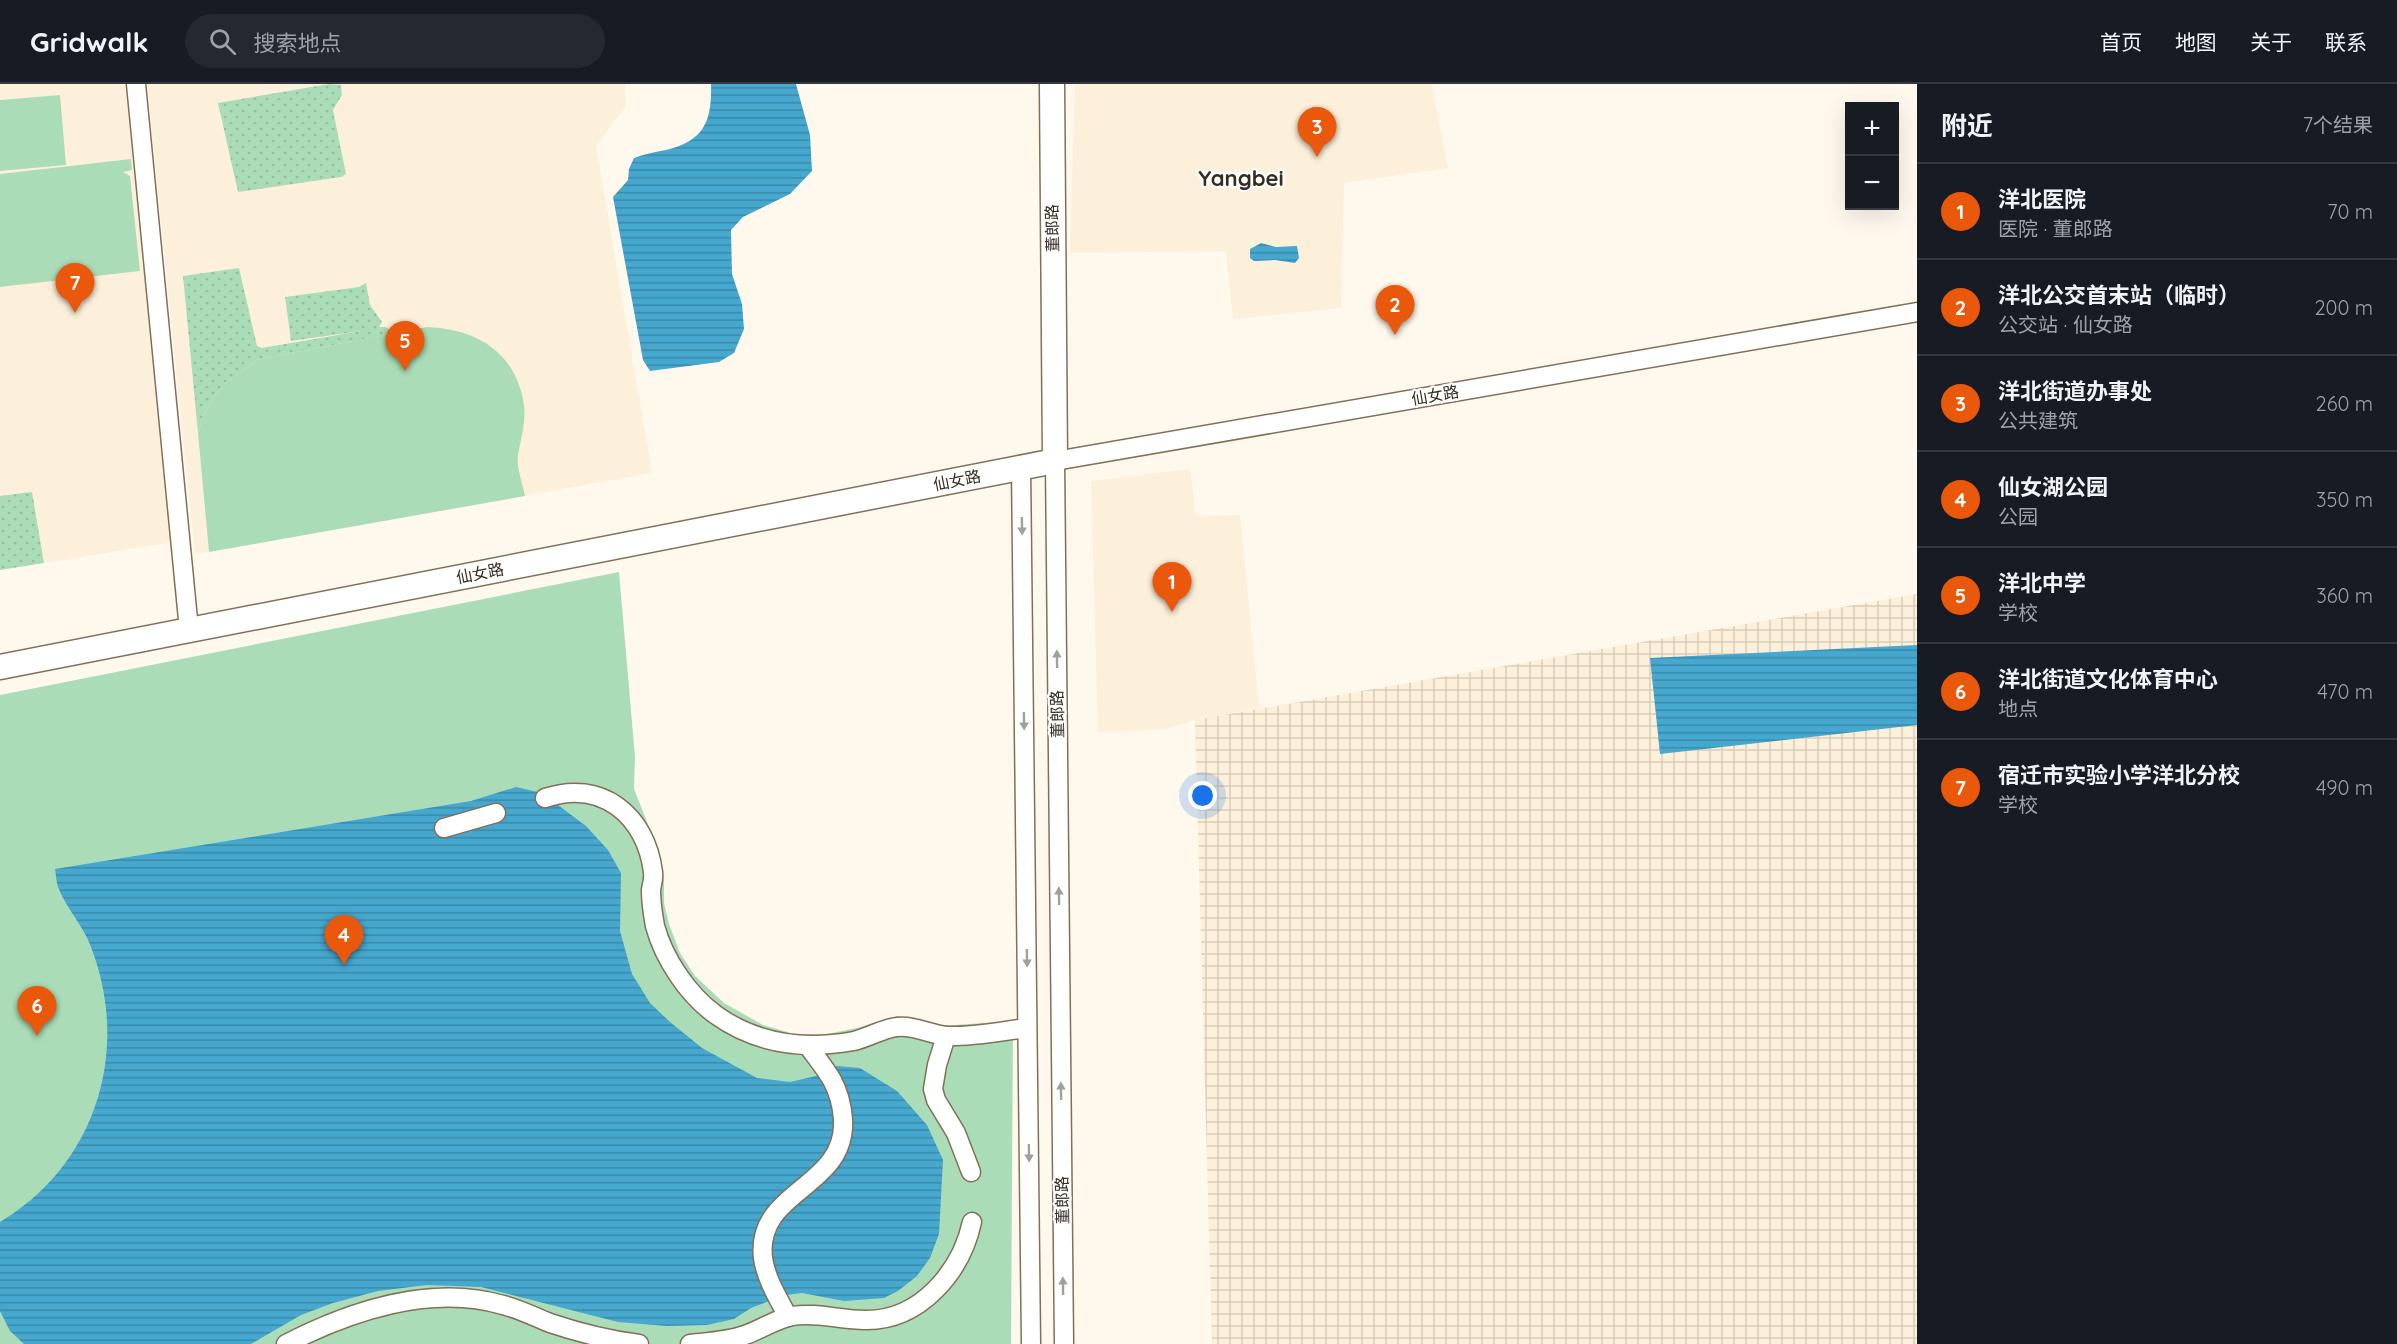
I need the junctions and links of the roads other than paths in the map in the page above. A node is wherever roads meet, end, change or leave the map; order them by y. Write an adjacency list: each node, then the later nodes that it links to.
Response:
1 (136, 84): 6 (street)
2 (1052, 84): 4 (main road, 董郎路)
3 (1917, 312): 4 (street, 仙女路)
4 (1055, 461): 5 (main road, 仙女路); 21 (street, 董郎路, one-way to 4)
5 (1021, 467): 6 (main road, 仙女路); 11 (street, 董郎路, one-way to 11)
6 (189, 630): 7 (main road, 仙女路)
7 (0, 667)
8 (547, 797): 13 (street)
9 (496, 813): 10 (street)
10 (444, 828)
11 (1028, 1028): 12 (street); 20 (street, 董郎路, one-way to 20)
12 (946, 1036): 13 (street); 14 (street)
13 (808, 1046): 16 (street)
14 (971, 1172)
15 (972, 1222): 16 (street)
16 (784, 1309): 19 (street)
17 (286, 1344): 18 (street)
18 (639, 1344)
19 (690, 1344)
20 (1031, 1344)
21 (1064, 1344)

